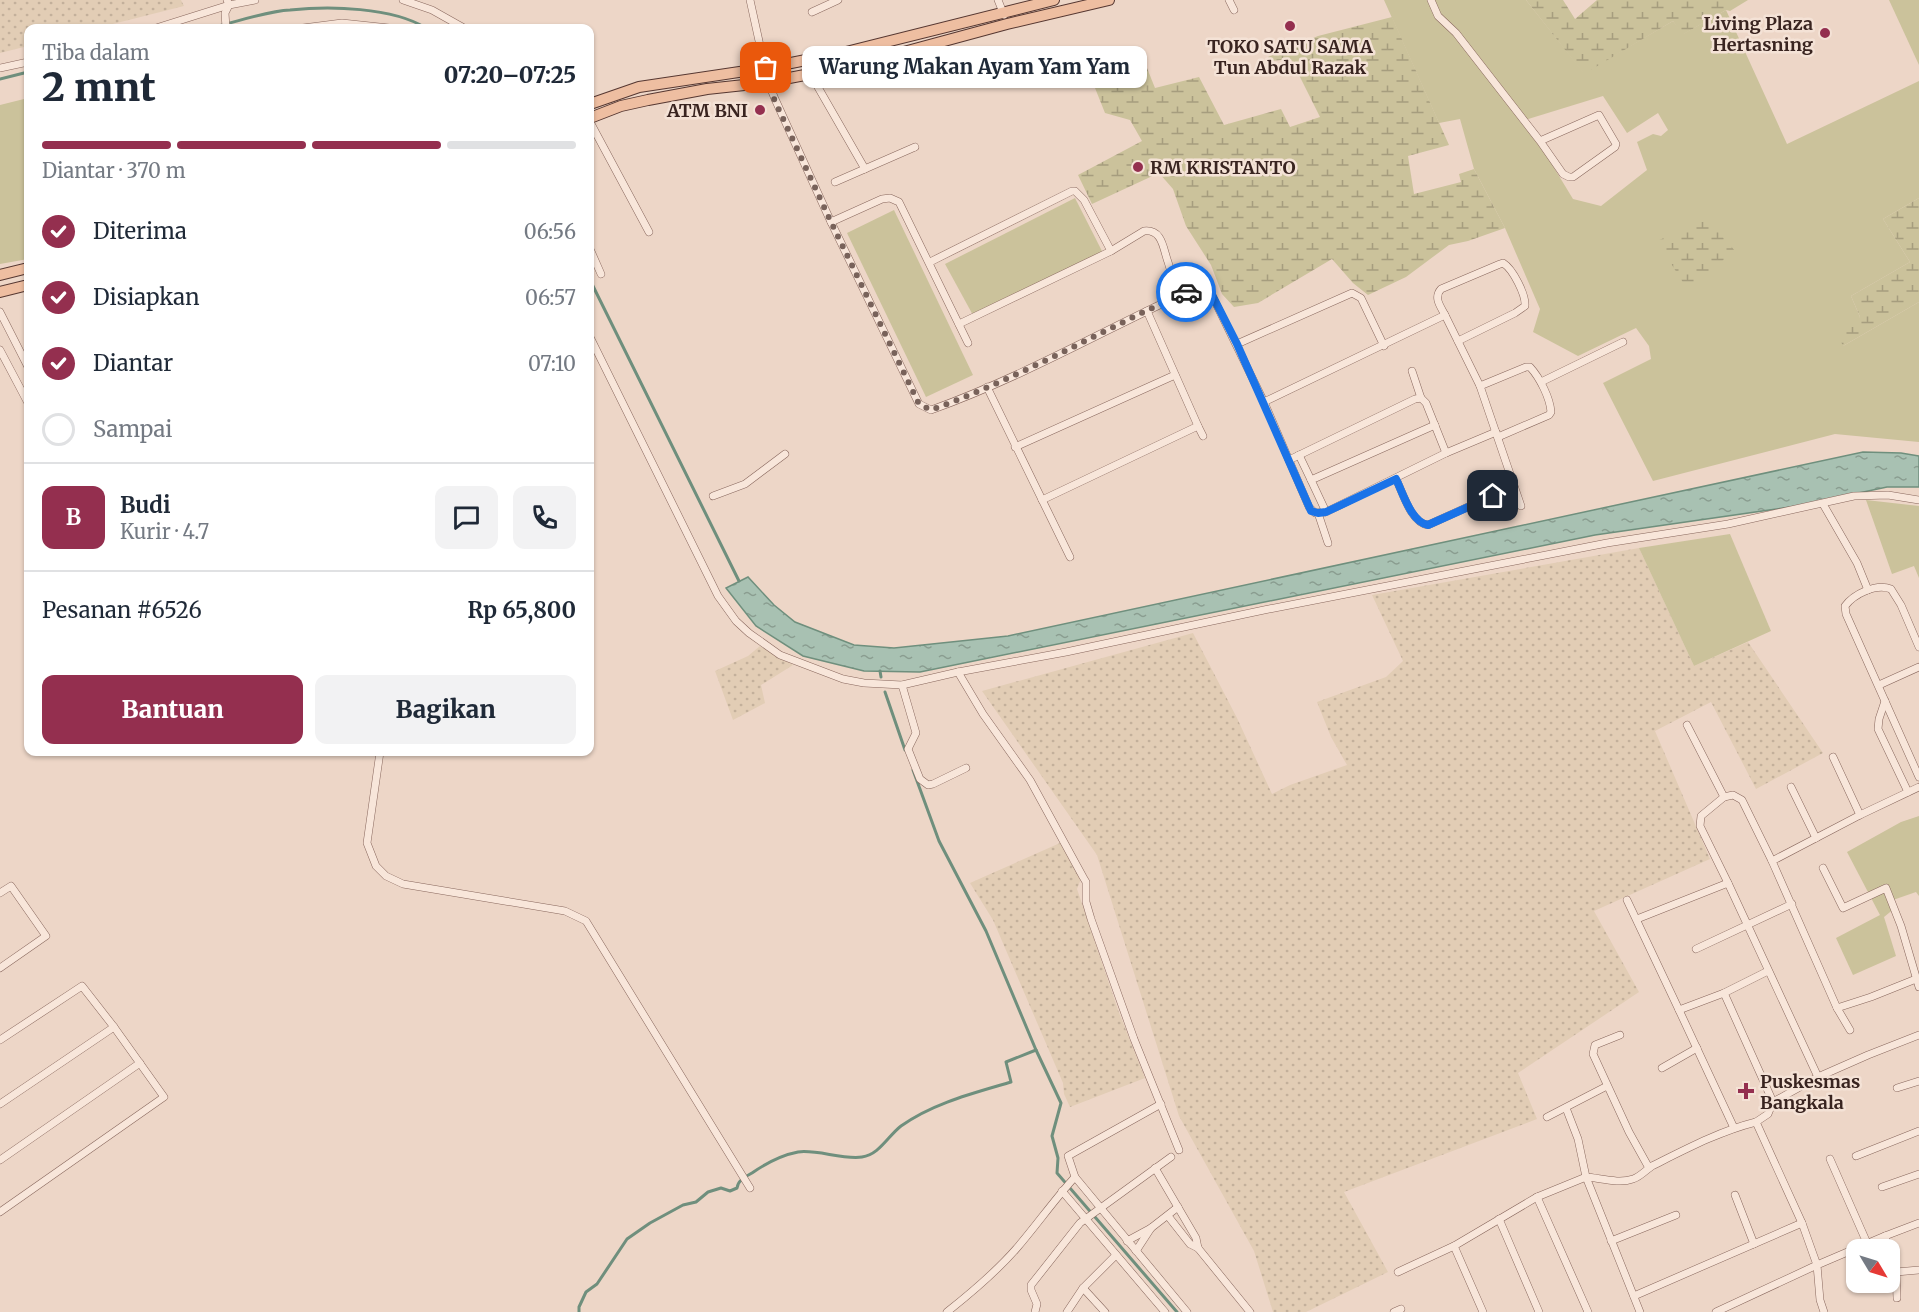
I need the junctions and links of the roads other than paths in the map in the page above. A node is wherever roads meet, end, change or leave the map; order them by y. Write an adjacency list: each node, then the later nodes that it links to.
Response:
1 (216, 0): 15 (street)
2 (255, 0): 11 (street)
3 (403, 0): 20 (street)
4 (838, 0): 13 (street)
5 (998, 0): 14 (street)
6 (1054, 0): 14 (main road)
7 (1109, 0): 21 (main road)
8 (1229, 0): 12 (street)
9 (1431, 0): 30 (street)
10 (753, 1): 24 (street)
11 (228, 2): 15 (street)
12 (1234, 10)
13 (812, 12)
14 (1003, 12): 21 (street); 24 (main road)
15 (224, 13): 16 (street); 17 (street)
16 (174, 24)
17 (225, 24)
18 (334, 24): 19 (street)
19 (351, 24)
20 (457, 24)
21 (1007, 24): 25 (main road)
22 (24, 63): 23 (street)
23 (0, 68)
24 (766, 68): 26 (street); 27 (main road)
25 (811, 75): 26 (main road); 32 (street)
26 (768, 82): 28 (main road); 34 (street)
27 (594, 103)
28 (594, 118)
29 (594, 128): 35 (street)
30 (1540, 141): 30 (street)
31 (915, 147): 32 (street)
32 (865, 169): 33 (street)
33 (835, 182)
34 (831, 222): 38 (street); 61 (street)
35 (649, 232)
36 (1112, 251): 38 (street); 44 (street); 48 (street)
37 (594, 258): 40 (street)
38 (930, 262): 48 (street)
39 (24, 269): 41 (main road)
40 (601, 274)
41 (0, 276)
42 (24, 286): 43 (main road)
43 (0, 292)
44 (1180, 294): 46 (street); 52 (street)
45 (0, 312): 56 (street)
46 (1147, 312): 58 (street); 61 (street)
47 (1445, 315): 49 (street); 49 (street); 54 (street)
48 (959, 324): 51 (street)
49 (1458, 340): 60 (street)
50 (1623, 342): 59 (street)
51 (968, 343)
52 (1237, 344): 54 (street); 64 (street)
53 (594, 345): 89 (street)
54 (1384, 346): 64 (street)
55 (0, 350): 62 (street)
56 (24, 359)
57 (1412, 372): 63 (street)
58 (1175, 375): 65 (street); 69 (street)
59 (1540, 382): 60 (street); 67 (street)
60 (1480, 386): 67 (street)
61 (987, 387): 69 (street)
62 (24, 395)
63 (1421, 398): 66 (street); 72 (street)
64 (1263, 402): 73 (street)
65 (1198, 426): 68 (street); 78 (street)
66 (1435, 426): 70 (street); 75 (street)
67 (1497, 434): 70 (street); 76 (street)
68 (1203, 436)
69 (1015, 447): 78 (street)
70 (1446, 453): 74 (street)
71 (785, 454): 77 (street)
72 (1299, 455): 73 (street); 75 (street)
73 (1289, 460): 82 (street)
74 (1396, 479): 76 (street); 82 (street)
75 (1311, 480): 82 (street)
76 (1514, 486): 81 (street)
77 (713, 496)
78 (1042, 500): 84 (street)
79 (1919, 500): 80 (street)
80 (1823, 504): 85 (street); 88 (street)
81 (1521, 506)
82 (1322, 512): 83 (street)
83 (1328, 543)
84 (1070, 557)
85 (1868, 590): 86 (street); 90 (street)
86 (1919, 647)
87 (1919, 667): 90 (street)
88 (958, 672): 89 (street); 133 (street)
89 (902, 685): 95 (street)
90 (1879, 685): 91 (street)
91 (1885, 701): 96 (street); 99 (street)
92 (1687, 725): 100 (street)
93 (379, 756): 150 (street)
94 (1833, 758): 101 (street)
95 (966, 768)
96 (1919, 777)
97 (1791, 787): 102 (street)
98 (1919, 787): 99 (street)
99 (1908, 792): 101 (street)
100 (1724, 797): 103 (street); 105 (street)
101 (1860, 815): 102 (street)
102 (1816, 837): 103 (street)
103 (1772, 861): 108 (street)
104 (1822, 868): 114 (street)
105 (1728, 882): 109 (street); 110 (street)
106 (0, 893): 112 (street)
107 (1627, 900): 109 (street)
108 (1792, 904): 110 (street); 117 (street)
109 (1637, 919): 118 (street)
110 (1748, 924): 111 (street); 113 (street)
111 (1696, 949)
112 (0, 968)
113 (1768, 971): 116 (street); 127 (street)
114 (1916, 979): 115 (street); 117 (street)
115 (1919, 987)
116 (1724, 993): 118 (street); 131 (street)
117 (1838, 1008): 120 (street)
118 (1679, 1010): 124 (street)
119 (114, 1027): 123 (street); 125 (street); 132 (street)
120 (1850, 1030)
121 (1620, 1035): 129 (street)
122 (1919, 1035): 127 (street)
123 (0, 1040)
124 (1697, 1048): 126 (street); 137 (street)
125 (140, 1063): 143 (street); 156 (street)
126 (1662, 1068)
127 (1818, 1077): 131 (street)
128 (1919, 1080): 130 (street)
129 (1607, 1086): 134 (street); 145 (street)
130 (1898, 1088)
131 (1773, 1102): 136 (street)
132 (0, 1104)
133 (1161, 1104): 139 (street); 147 (street)
134 (1566, 1108): 135 (street); 148 (street)
135 (1547, 1117)
136 (1756, 1122): 137 (street); 161 (street)
137 (1734, 1128): 145 (street)
138 (1919, 1131): 140 (street)
139 (1179, 1150)
140 (1856, 1156)
141 (1172, 1157): 144 (street)
142 (1830, 1159): 165 (street)
143 (0, 1160)
144 (1155, 1168): 154 (street); 155 (street)
145 (1649, 1168): 148 (street)
146 (1919, 1174): 149 (street)
147 (1075, 1177): 151 (street); 154 (street)
148 (1586, 1177): 153 (street); 169 (street)
149 (1882, 1187)
150 (750, 1188)
151 (1062, 1191): 159 (street); 184 (street)
152 (1735, 1195): 170 (street)
153 (1536, 1197): 160 (street); 193 (street)
154 (1100, 1207): 159 (street); 168 (street)
155 (1178, 1207): 158 (street); 172 (street)
156 (0, 1212)
157 (1676, 1215): 169 (street)
158 (1168, 1216): 163 (street); 172 (street)
159 (1086, 1218): 175 (street); 185 (street)
160 (1499, 1219): 171 (street); 192 (street)
161 (1802, 1223): 170 (street); 176 (street)
162 (1919, 1223): 164 (street)
163 (1151, 1228): 168 (street); 173 (street)
164 (1885, 1236): 166 (street); 167 (street)
165 (1866, 1239)
166 (1879, 1239)
167 (1886, 1239)
168 (1127, 1241): 173 (street)
169 (1611, 1241): 182 (street)
170 (1755, 1244): 182 (street)
171 (1454, 1246): 178 (street); 191 (street)
172 (1198, 1248): 190 (street)
173 (1136, 1251): 189 (street)
174 (1846, 1253): 176 (street)
175 (1116, 1255): 180 (street); 188 (street)
176 (1817, 1265): 195 (street); 196 (street)
177 (1919, 1270): 179 (street)
178 (1398, 1272)
179 (1900, 1272)
180 (1083, 1288): 186 (street); 187 (street)
181 (1897, 1293): 183 (street)
182 (1634, 1296): 194 (street)
183 (1897, 1298)
184 (946, 1312)
185 (1035, 1312)
186 (1067, 1312)
187 (1105, 1312)
188 (1165, 1312)
189 (1187, 1312)
190 (1250, 1312)
191 (1483, 1312)
192 (1539, 1312)
193 (1588, 1312)
194 (1640, 1312)
195 (1716, 1312)
196 (1824, 1312)

